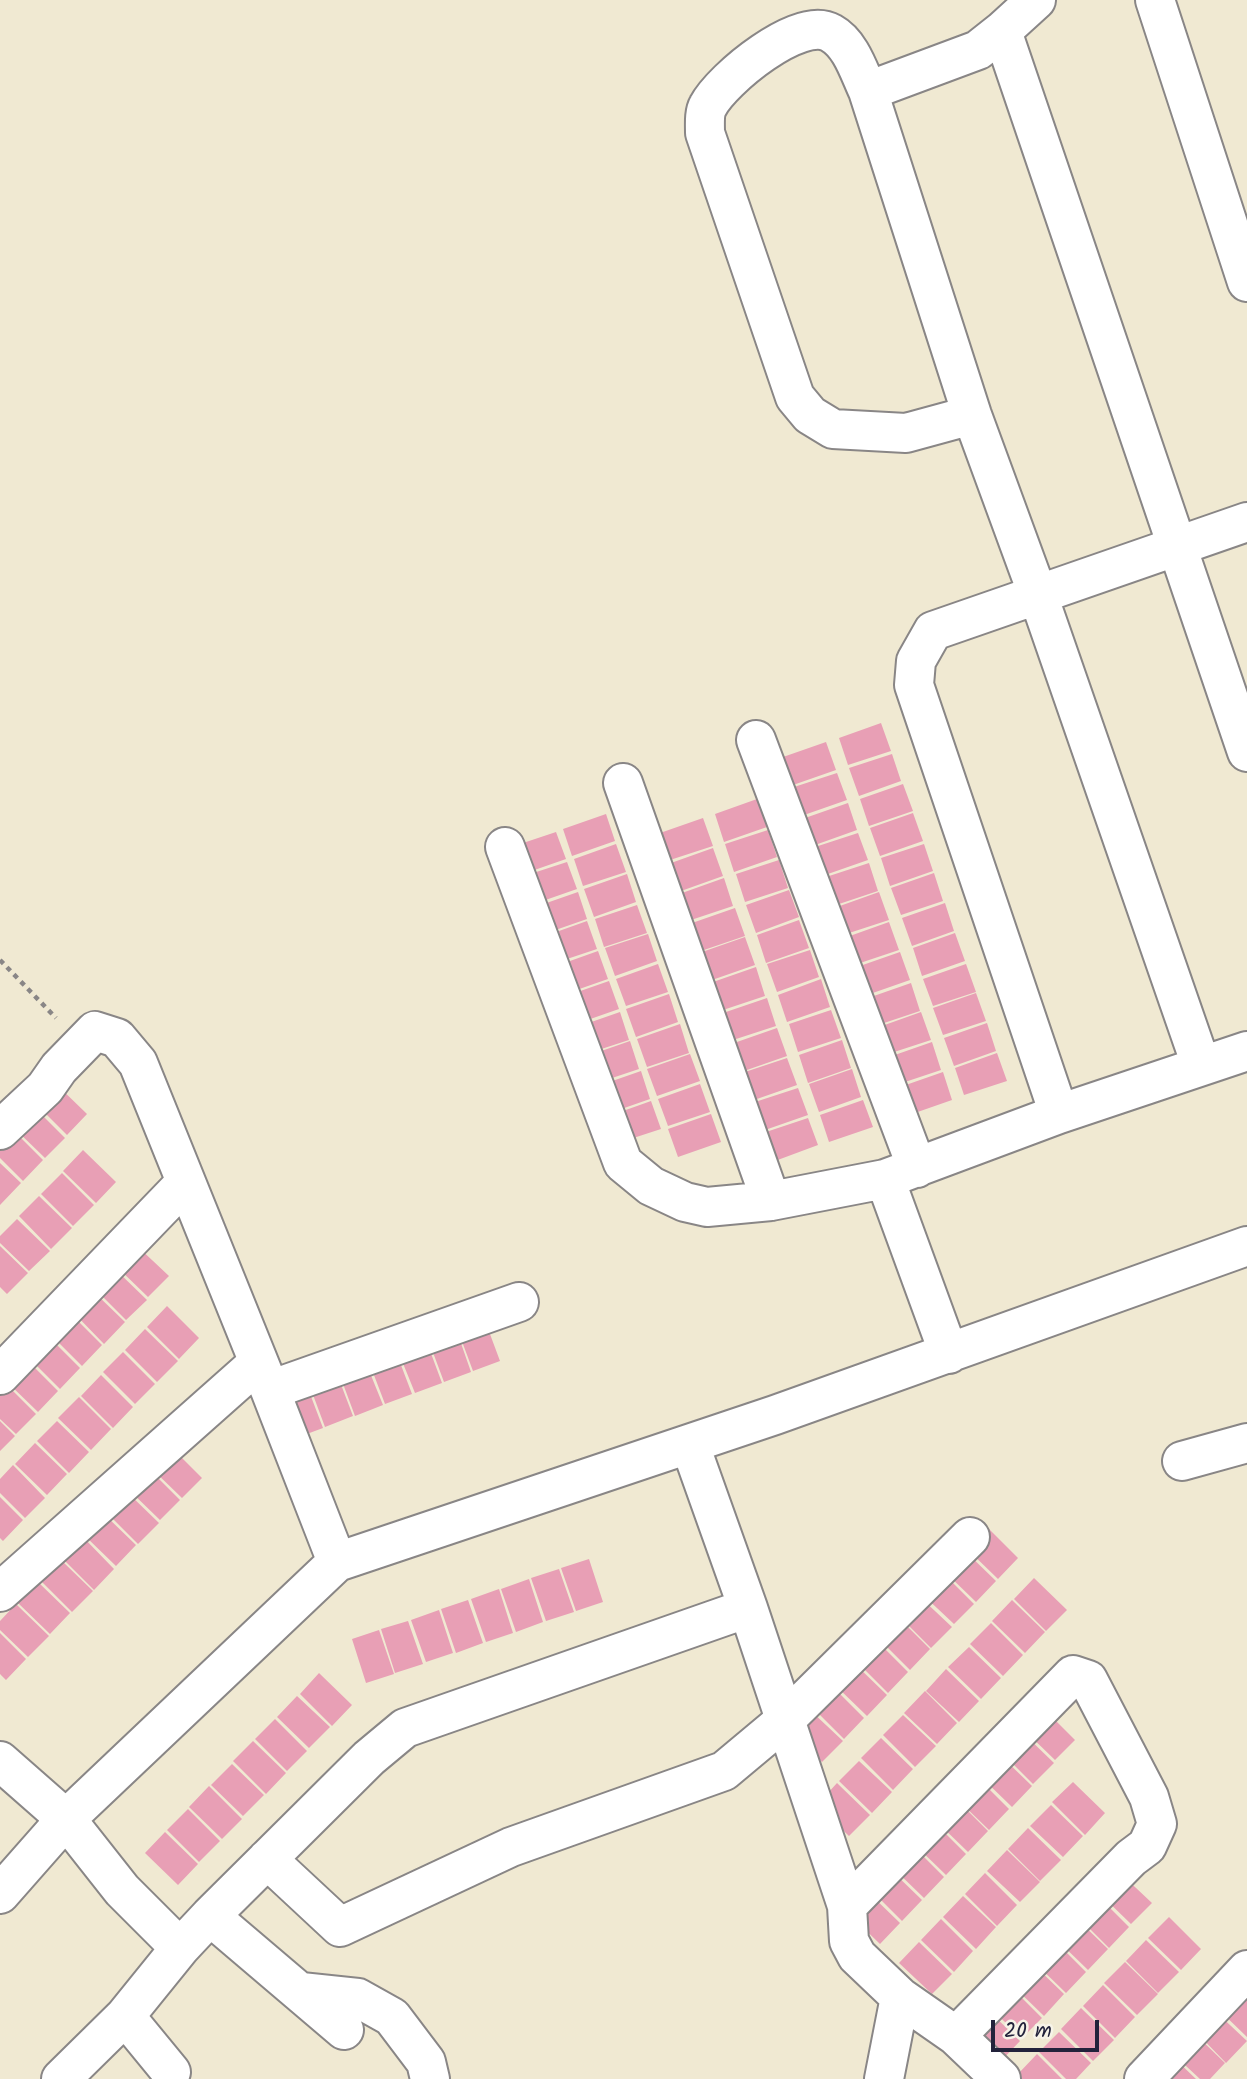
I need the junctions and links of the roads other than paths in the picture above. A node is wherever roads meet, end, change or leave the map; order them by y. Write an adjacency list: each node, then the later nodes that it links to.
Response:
1 (1036, 0): 3 (street)
2 (1155, 0): 5 (street)
3 (1003, 31): 4 (street); 8 (street)
4 (868, 91): 6 (street); 6 (street)
5 (1247, 282)
6 (972, 415): 9 (street)
7 (1247, 522): 8 (street)
8 (1176, 547): 9 (street); 11 (street)
9 (1038, 595): 15 (street); 16 (street)
10 (756, 740): 18 (street)
11 (1247, 752)
12 (623, 783): 20 (street)
13 (505, 847): 20 (street)
14 (1247, 1051): 15 (street)
15 (1201, 1065): 16 (street)
16 (1059, 1114): 18 (street)
17 (3, 1122): 19 (street)
18 (901, 1173): 20 (street); 23 (street)
19 (185, 1183): 24 (street); 25 (street)
20 (771, 1201)
21 (1247, 1246): 23 (street)
22 (519, 1302): 25 (street)
23 (949, 1354): 27 (street)
24 (0, 1375)
25 (264, 1376): 30 (street); 31 (street)
26 (1247, 1444): 28 (street)
27 (690, 1445): 30 (street); 32 (street)
28 (1181, 1461)
29 (970, 1537): 33 (street)
30 (337, 1562): 35 (street)
31 (0, 1592)
32 (748, 1608): 33 (street); 36 (street)
33 (785, 1720): 36 (street); 38 (street)
34 (0, 1761): 35 (street)
35 (66, 1819): 37 (street); 40 (street)
36 (267, 1859): 39 (street)
37 (0, 1894)
38 (847, 1906): 43 (street); 46 (street)
39 (210, 1916): 40 (street); 42 (street)
40 (180, 1948): 44 (street)
41 (1247, 1970): 52 (street)
42 (301, 1992): 45 (street); 49 (street)
43 (900, 1997): 46 (street); 50 (street)
44 (125, 2016): 47 (street); 48 (street)
45 (344, 2030)
46 (956, 2036): 51 (street)
47 (171, 2072)
48 (61, 2079)
49 (430, 2079)
50 (884, 2079)
51 (1001, 2079)
52 (1144, 2079)

